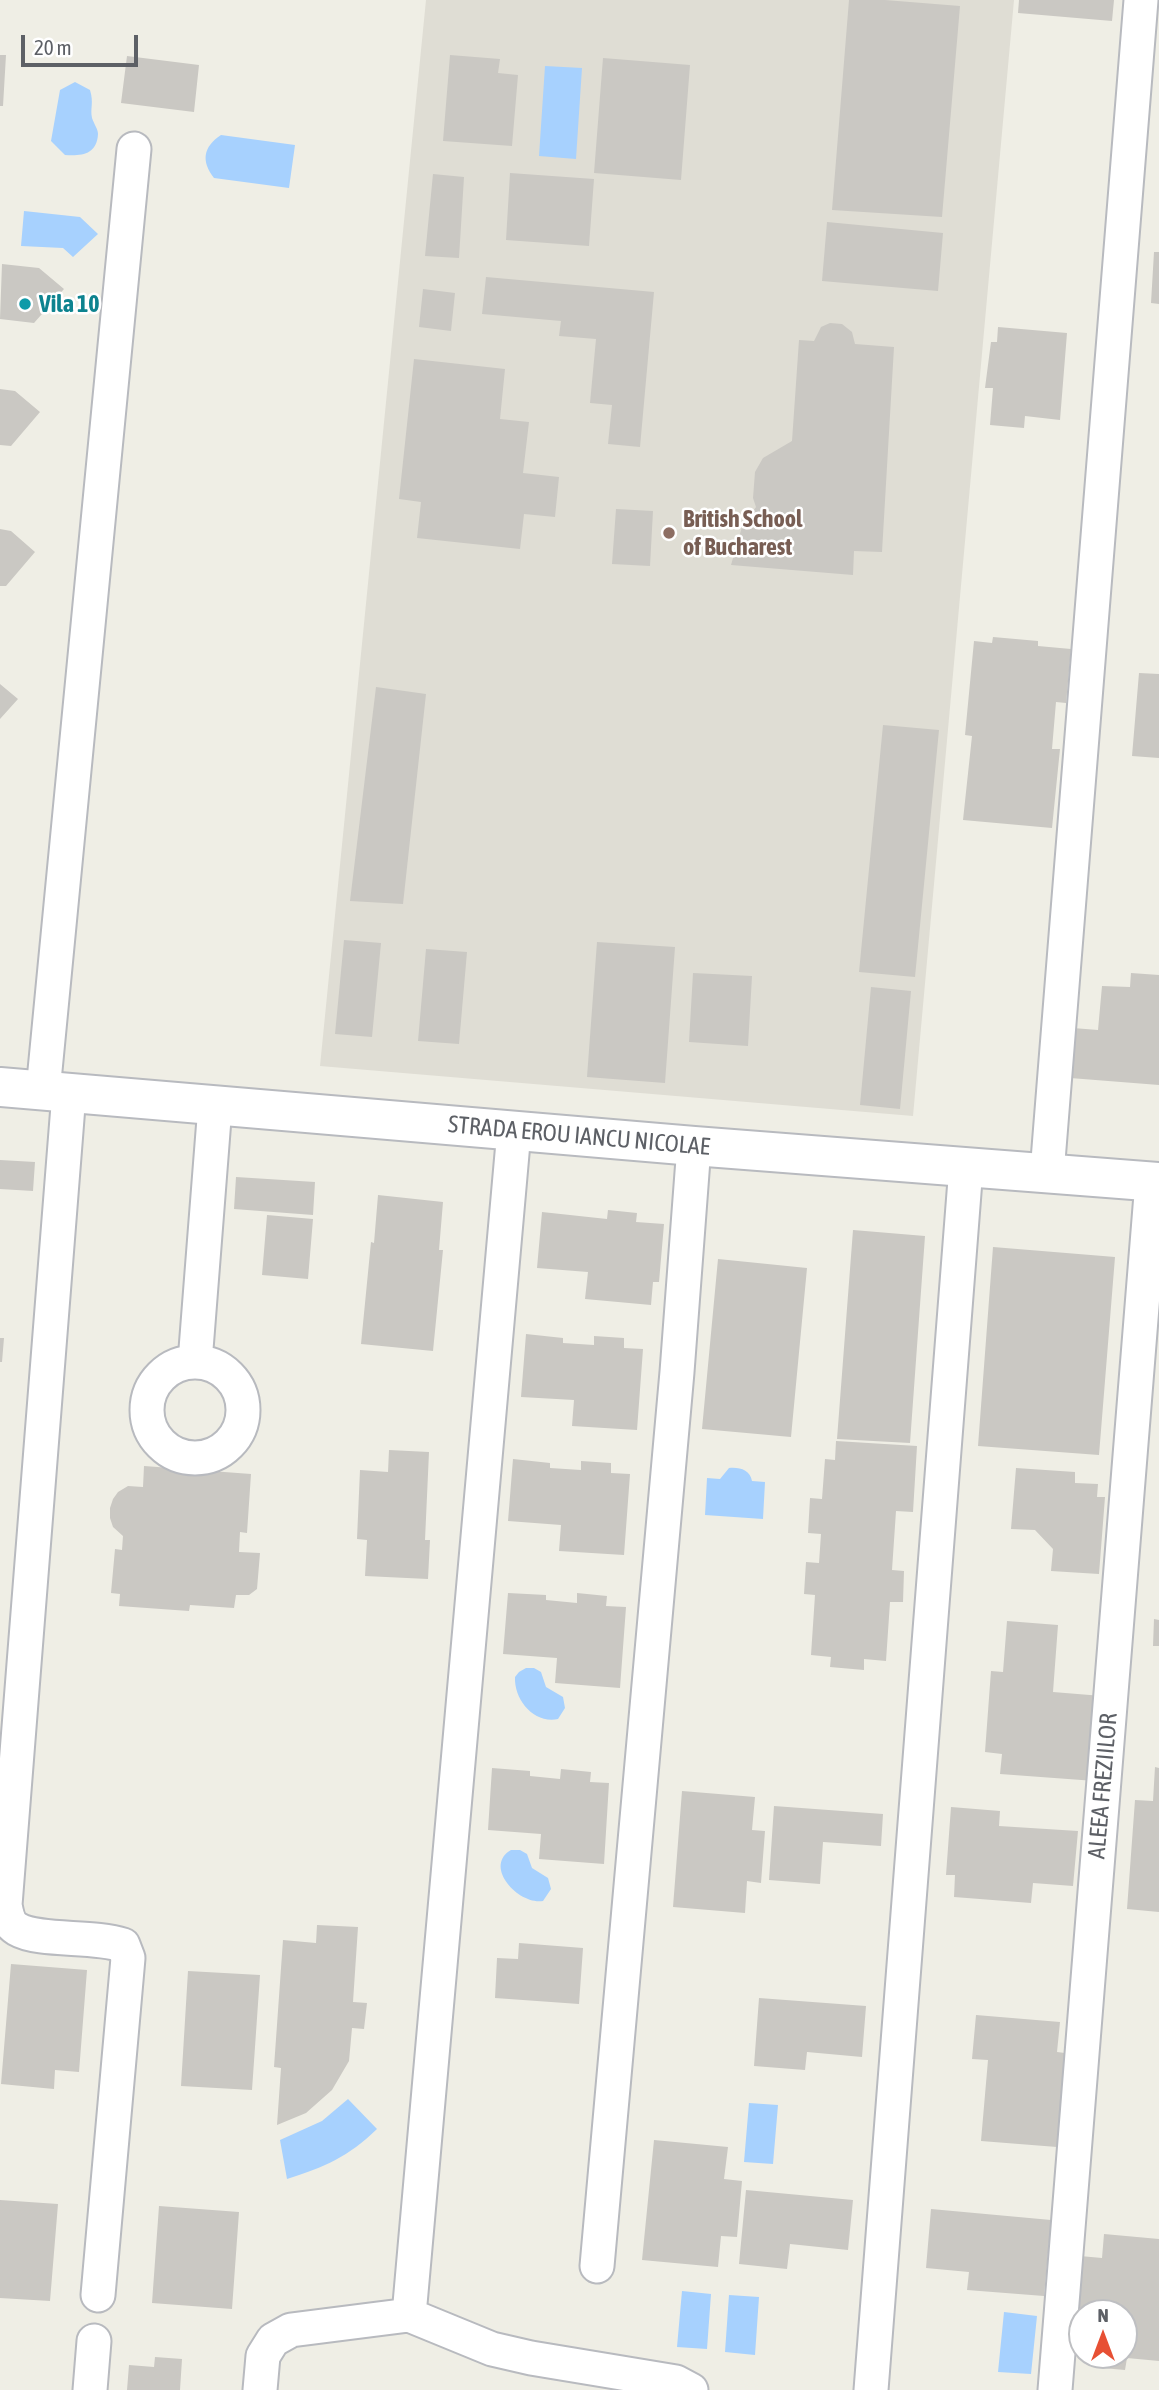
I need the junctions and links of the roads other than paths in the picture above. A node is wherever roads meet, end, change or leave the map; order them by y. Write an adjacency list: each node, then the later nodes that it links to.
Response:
1 (1141, 0): 9 (street)
2 (134, 149): 4 (street)
3 (0, 1087): 4 (street, STRADA EROU IANCU NICOLAE)
4 (56, 1092): 5 (street, STRADA EROU IANCU NICOLAE); 13 (street)
5 (215, 1106): 6 (street, STRADA EROU IANCU NICOLAE); 11 (street)
6 (514, 1131): 7 (street, STRADA EROU IANCU NICOLAE); 14 (street)
7 (694, 1146): 8 (street, STRADA EROU IANCU NICOLAE); 12 (street)
8 (967, 1167): 9 (street, STRADA EROU IANCU NICOLAE); 19 (street)
9 (1047, 1173): 10 (street, STRADA EROU IANCU NICOLAE)
10 (1155, 1182): 20 (street, ALEEA FREZIILOR)
11 (195, 1362)
12 (597, 2266)
13 (98, 2295)
14 (409, 2315): 17 (street); 18 (street)
15 (94, 2341): 16 (street)
16 (90, 2390)
17 (260, 2390)
18 (691, 2390)
19 (871, 2390)
20 (1055, 2390)

